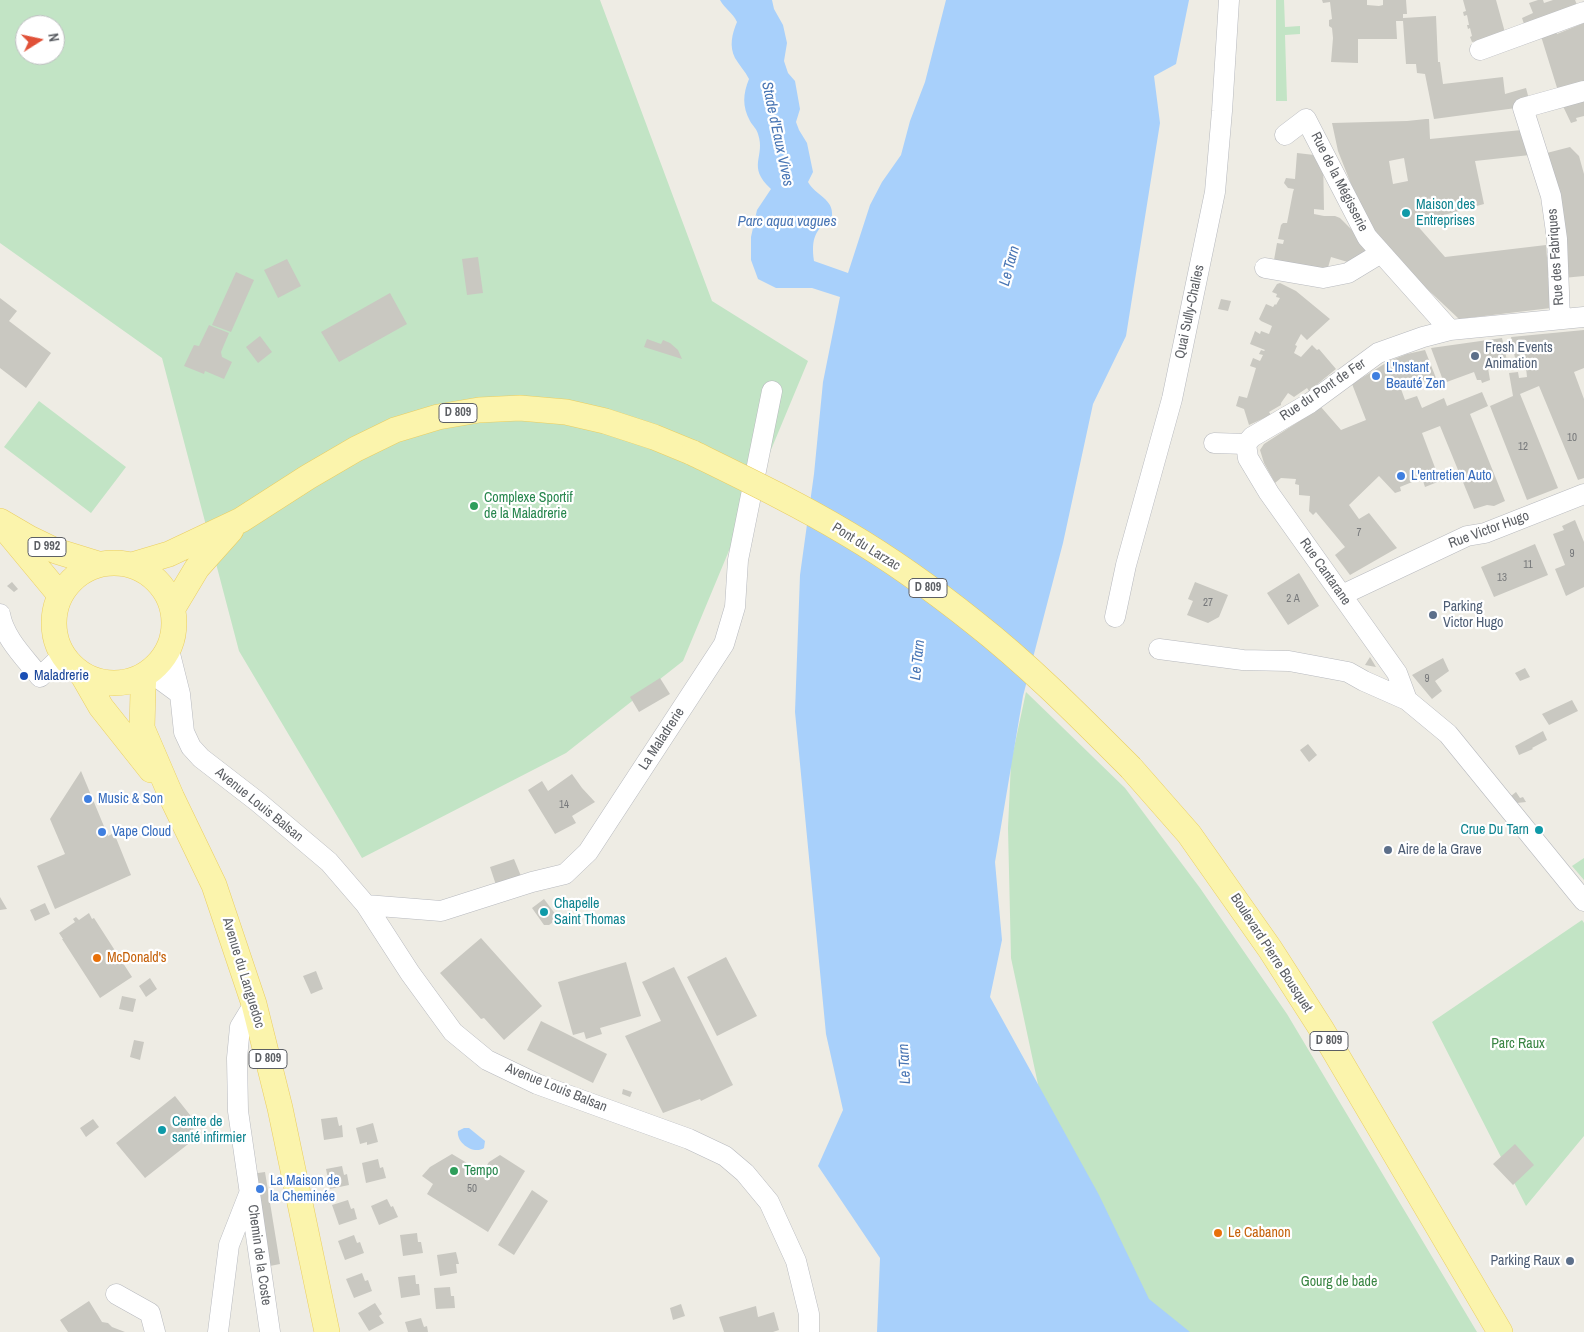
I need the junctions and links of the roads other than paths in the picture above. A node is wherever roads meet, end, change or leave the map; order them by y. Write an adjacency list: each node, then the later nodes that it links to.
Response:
1 (1228, 0): 23 (street, Quai Sully-Chalies)
2 (1584, 12): 3 (street)
3 (1480, 50)
4 (1584, 91): 9 (street, Rue des Fabriques)
5 (1285, 135): 6 (street, Rue de la Mégisserie)
6 (1381, 253): 7 (street); 10 (street, Rue de la Mégisserie)
7 (1265, 268)
8 (1584, 317): 9 (street, Rue du Pont de Fer)
9 (1560, 319): 10 (street, Rue du Pont de Fer)
10 (1450, 330): 13 (street, Rue du Pont de Fer)
11 (772, 391): 34 (street, La Maladrerie)
12 (1214, 443): 13 (street)
13 (1246, 444): 19 (street, Rue Cantarane)
14 (1584, 494): 19 (street, Rue Victor Hugo)
15 (242, 520): 18 (main road, D 809); 21 (main road, D 809); 31 (main road, Pont du Larzac / D 809, bridge)
16 (0, 522): 17 (main road, D 992); 20 (main road, D 992)
17 (98, 564): 18 (main road); 20 (main road)
18 (132, 565): 21 (main road)
19 (1342, 594): 30 (street, Rue Cantarane)
20 (60, 596): 26 (main road)
21 (173, 608): 25 (main road)
22 (0, 614): 26 (street)
23 (1115, 617)
24 (1159, 649): 30 (street, Rue Cantarane)
25 (169, 650): 28 (main road); 29 (street, Avenue Louis Balsan)
26 (63, 655): 27 (main road)
27 (82, 674): 28 (main road); 32 (main road, Avenue du Languedoc / D 809)
28 (147, 674): 29 (street); 32 (main road, Avenue du Languedoc / D 809)
29 (180, 694): 34 (street, Avenue Louis Balsan)
30 (1408, 700): 33 (street, Rue Cantarane)
31 (1131, 768): 43 (main road, Boulevard Pierre Bousquet / D 809)
32 (172, 798): 35 (main road, Avenue du Languedoc / D 809)
33 (1584, 900)
34 (366, 905): 42 (street, Avenue Louis Balsan)
35 (254, 1004): 36 (street, Chemin de la Coste); 41 (main road, Avenue du Languedoc / D 809)
36 (250, 1192): 39 (street); 40 (street, Chemin de la Coste)
37 (116, 1294): 38 (street)
38 (155, 1332)
39 (218, 1332)
40 (270, 1332)
41 (327, 1332)
42 (809, 1332)
43 (1500, 1332)

